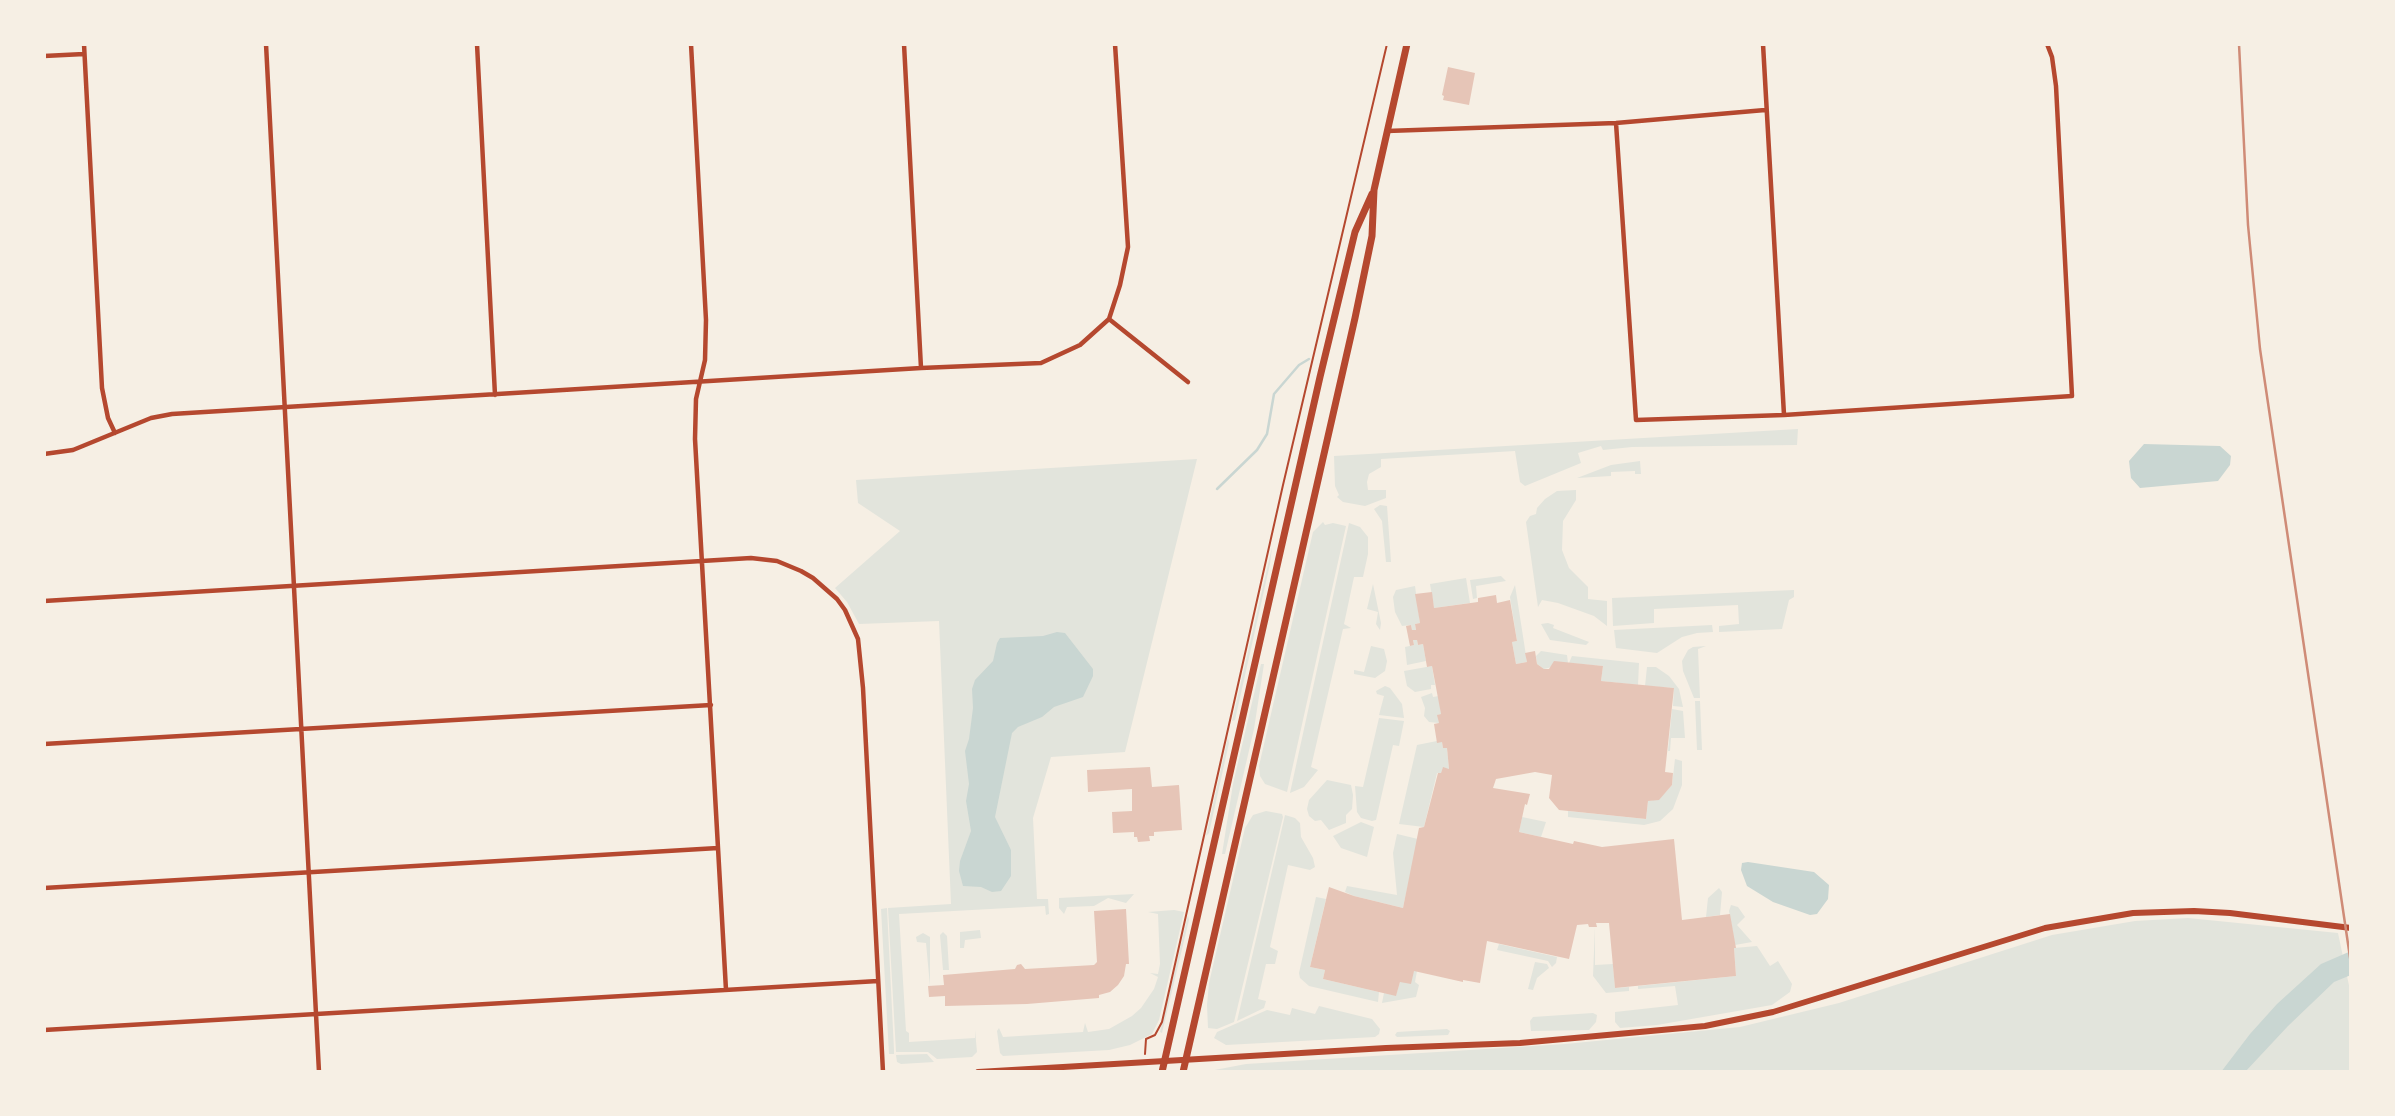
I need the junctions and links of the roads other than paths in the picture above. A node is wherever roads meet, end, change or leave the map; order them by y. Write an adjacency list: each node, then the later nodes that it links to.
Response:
1 (84, 44): 10 (street)
2 (266, 44): 21 (street)
3 (477, 44): 20 (street)
4 (691, 44): 19 (street)
5 (904, 44): 17 (street)
6 (1115, 44): 16 (street)
7 (1407, 44): 14 (main road)
8 (1763, 44): 12 (street)
9 (2046, 44): 22 (street)
10 (84, 54): 11 (street); 23 (street)
11 (44, 56)
12 (1765, 110): 13 (street); 22 (street)
13 (1616, 123): 14 (street); 22 (street)
14 (1387, 131): 15 (main road)
15 (1374, 190): 39 (main road); 40 (main road)
16 (1109, 319): 17 (street); 18 (street)
17 (921, 368): 19 (street)
18 (1188, 382)
19 (700, 383): 20 (street); 25 (street)
20 (495, 395): 21 (street)
21 (284, 408): 23 (street); 26 (street)
22 (1784, 415)
23 (115, 433): 24 (street)
24 (44, 454)
25 (704, 561): 26 (street); 28 (street); 35 (street)
26 (293, 585): 27 (street); 29 (street)
27 (44, 601)
28 (711, 705): 29 (street); 31 (street)
29 (301, 729): 30 (street); 32 (street)
30 (44, 744)
31 (718, 848): 32 (street); 36 (street)
32 (309, 871): 33 (street); 37 (street)
33 (44, 888)
34 (2351, 928): 39 (street)
35 (878, 981): 36 (street); 42 (street)
36 (726, 990): 37 (street)
37 (316, 1014): 38 (street); 41 (street)
38 (44, 1030)
39 (1185, 1060): 40 (street); 45 (main road)
40 (1164, 1061): 43 (street); 44 (main road)
41 (319, 1072)
42 (883, 1072)
43 (978, 1072)
44 (1161, 1072)
45 (1183, 1072)

